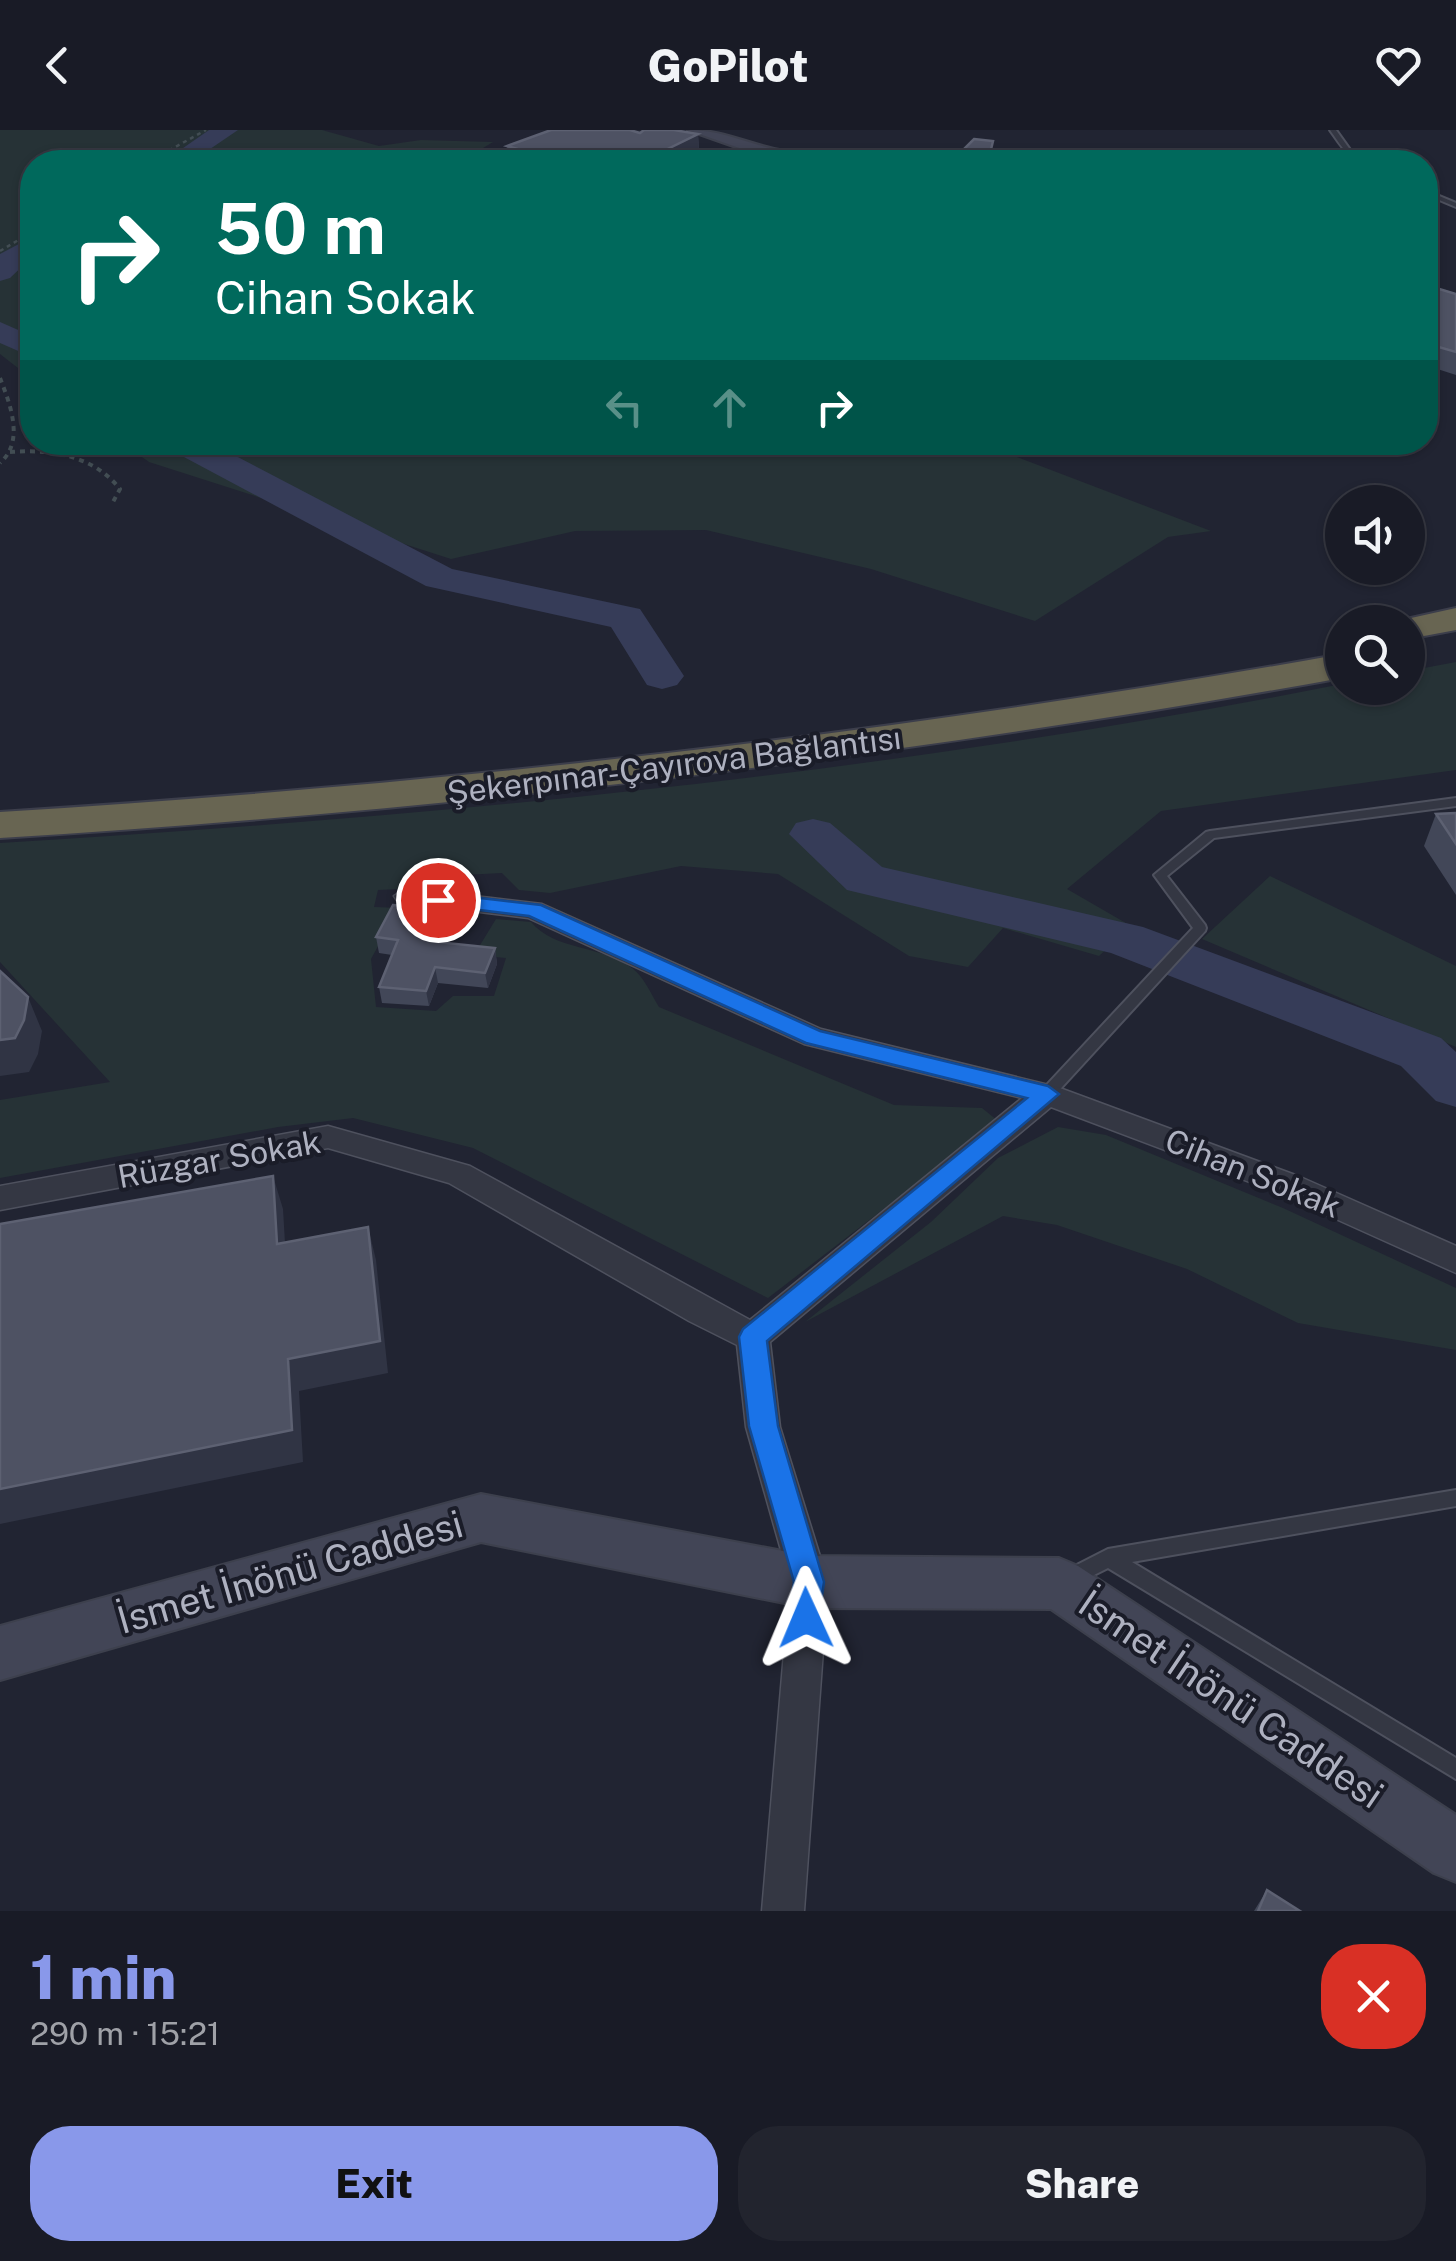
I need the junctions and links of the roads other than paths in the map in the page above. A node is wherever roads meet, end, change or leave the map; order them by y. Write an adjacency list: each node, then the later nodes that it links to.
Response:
1 (696, 130): 2 (street)
2 (755, 150)
3 (1456, 619): 4 (highway)
4 (1425, 625)
5 (1325, 643): 9 (highway, Şekerpınar-Çayırova Bağlantısı)
6 (1456, 644): 7 (highway)
7 (1425, 650)
8 (1325, 669): 11 (highway, Şekerpınar-Çayırova Bağlantısı)
9 (0, 797)
10 (1456, 802): 13 (lane)
11 (0, 825)
12 (407, 896): 13 (street, Cihan Sokak)
13 (1048, 1094): 15 (street, Cihan Sokak); 16 (street)
14 (0, 1198): 16 (street, Rüzgar Sokak)
15 (1456, 1260)
16 (753, 1337): 19 (street)
17 (1456, 1498): 18 (lane)
18 (1108, 1558): 20 (lane); 22 (lane)
19 (809, 1582): 20 (street, İsmet İnönü Caddesi); 21 (street, İsmet İnönü Caddesi); 24 (street)
20 (1059, 1584): 23 (street, İsmet İnönü Caddesi)
21 (0, 1653)
22 (1456, 1769)
23 (1456, 1851)
24 (783, 1911)

